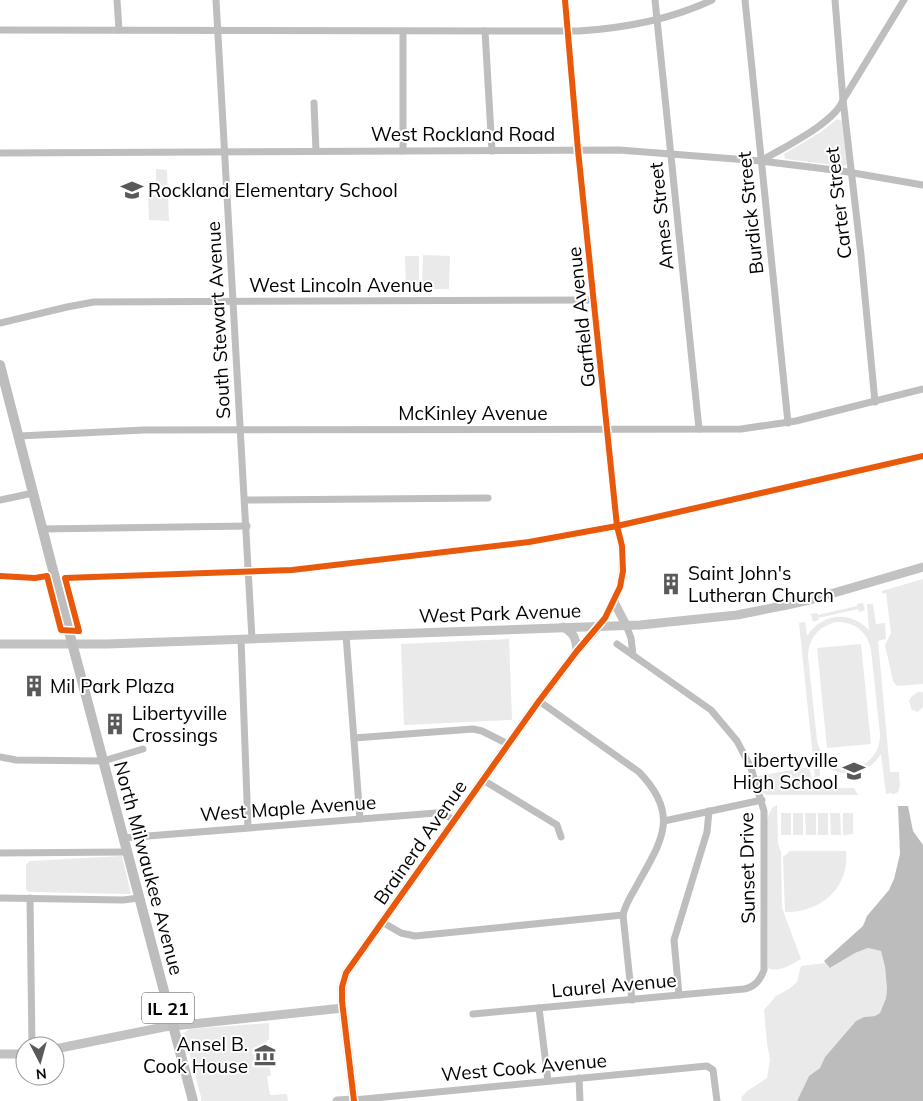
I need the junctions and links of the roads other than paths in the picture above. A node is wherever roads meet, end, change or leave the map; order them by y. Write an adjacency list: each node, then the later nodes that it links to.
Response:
1 (117, 0): 11 (street)
2 (216, 0): 12 (street, South Stewart Avenue)
3 (565, 0): 15 (street, Garfield Avenue)
4 (654, 0): 9 (street, Ames Street)
5 (712, 0): 9 (street)
6 (745, 0): 25 (street, Burdick Street)
7 (835, 0): 16 (street, Carter Street)
8 (904, 0): 16 (street)
9 (657, 20): 15 (street); 24 (street, Ames Street)
10 (0, 30): 11 (street)
11 (119, 30): 12 (street)
12 (218, 30): 13 (street); 19 (street, South Stewart Avenue)
13 (403, 31): 14 (street); 21 (street)
14 (485, 31): 15 (street); 22 (street)
15 (568, 31): 18 (street, Garfield Avenue)
16 (843, 100): 25 (street); 26 (street, Carter Street)
17 (314, 103): 20 (street)
18 (578, 150): 22 (street, West Rockland Road); 24 (street, West Rockland Road); 28 (street, Garfield Avenue)
19 (225, 151): 20 (street, West Rockland Road); 23 (street, West Rockland Road); 29 (street, South Stewart Avenue)
20 (316, 151): 21 (street, West Rockland Road)
21 (402, 151): 22 (street, West Rockland Road)
22 (492, 151)
23 (0, 152)
24 (671, 153): 25 (street, West Rockland Road); 36 (street, Ames Street)
25 (761, 161): 26 (street, West Rockland Road); 34 (street, Burdick Street)
26 (851, 173): 27 (street, West Rockland Road); 33 (street, Carter Street)
27 (923, 185)
28 (595, 300): 29 (street, West Lincoln Avenue); 35 (street, Garfield Avenue)
29 (234, 302): 30 (street, West Lincoln Avenue); 37 (street, South Stewart Avenue)
30 (0, 323)
31 (0, 365): 38 (main road, IL 21)
32 (923, 389): 33 (street, McKinley Avenue)
33 (875, 402): 34 (street, McKinley Avenue)
34 (788, 423): 36 (street, McKinley Avenue)
35 (608, 429): 36 (street, McKinley Avenue); 37 (street, McKinley Avenue); 46 (street, Garfield Avenue)
36 (699, 429)
37 (241, 430): 38 (street, McKinley Avenue); 42 (street, South Stewart Avenue)
38 (18, 436): 39 (main road, IL 21)
39 (32, 493): 41 (street); 44 (main road, IL 21)
40 (488, 498): 42 (street)
41 (0, 500)
42 (245, 500): 43 (street, South Stewart Avenue)
43 (247, 526): 44 (street); 52 (street, South Stewart Avenue)
44 (42, 529): 56 (main road, IL 21)
45 (923, 567): 48 (main road, West Park Avenue)
46 (614, 602): 47 (main road); 49 (street, Garfield Avenue)
47 (626, 624): 48 (main road, West Park Avenue); 49 (main road, West Park Avenue); 53 (street)
48 (640, 624): 53 (street)
49 (599, 626): 50 (main road, West Park Avenue); 58 (main road, Brainerd Avenue)
50 (563, 627): 51 (main road, West Park Avenue); 58 (main road)
51 (346, 635): 52 (main road, West Park Avenue); 61 (street)
52 (252, 638): 54 (main road, West Park Avenue)
53 (631, 638): 59 (street)
54 (241, 639): 56 (main road, West Park Avenue); 72 (street)
55 (0, 644): 56 (main road, West Park Avenue)
56 (72, 644): 65 (main road, North Milwaukee Avenue / IL 21)
57 (617, 644): 59 (street, Sunset Drive)
58 (577, 651): 60 (main road, Brainerd Avenue)
59 (633, 655): 67 (street, Sunset Drive)
60 (539, 700): 62 (main road, Brainerd Avenue); 71 (street)
61 (354, 738): 62 (street); 69 (street)
62 (508, 744): 66 (main road, Brainerd Avenue)
63 (143, 749): 65 (street)
64 (0, 757): 65 (street)
65 (103, 761): 74 (main road, North Milwaukee Avenue / IL 21)
66 (483, 780): 70 (main road, Brainerd Avenue); 73 (street)
67 (762, 800): 68 (street); 82 (street, Sunset Drive)
68 (710, 811): 71 (street); 83 (street)
69 (360, 819): 70 (street, West Maple Avenue); 72 (street, West Maple Avenue)
70 (454, 820): 81 (main road, Brainerd Avenue)
71 (664, 821): 80 (street)
72 (248, 827): 74 (street, West Maple Avenue)
73 (561, 837)
74 (123, 838): 75 (main road, North Milwaukee Avenue / IL 21)
75 (127, 852): 76 (street); 79 (main road, North Milwaukee Avenue / IL 21)
76 (0, 853)
77 (0, 898): 78 (street)
78 (30, 898): 79 (street); 89 (street)
79 (139, 898): 88 (main road, North Milwaukee Avenue / IL 21)
80 (623, 915): 81 (street); 84 (street)
81 (382, 922): 85 (main road, Brainerd Avenue)
82 (756, 984): 83 (street, Laurel Avenue)
83 (679, 995): 84 (street, Laurel Avenue)
84 (632, 1000): 86 (street, Laurel Avenue)
85 (343, 1008): 88 (main road); 95 (main road, Brainerd Avenue)
86 (539, 1008): 87 (street, Laurel Avenue); 94 (street)
87 (473, 1014)
88 (173, 1025): 90 (main road); 96 (main road, North Milwaukee Avenue / IL 21)
89 (32, 1036)
90 (65, 1047)
91 (0, 1054): 92 (main road)
92 (15, 1054)
93 (579, 1078): 94 (street, West Cook Avenue); 98 (street); 99 (street, West Cook Avenue)
94 (548, 1081): 95 (street, West Cook Avenue)
95 (354, 1100): 97 (main road, West Cook Avenue)
96 (193, 1101)
97 (337, 1101)
98 (580, 1101)
99 (717, 1101)

